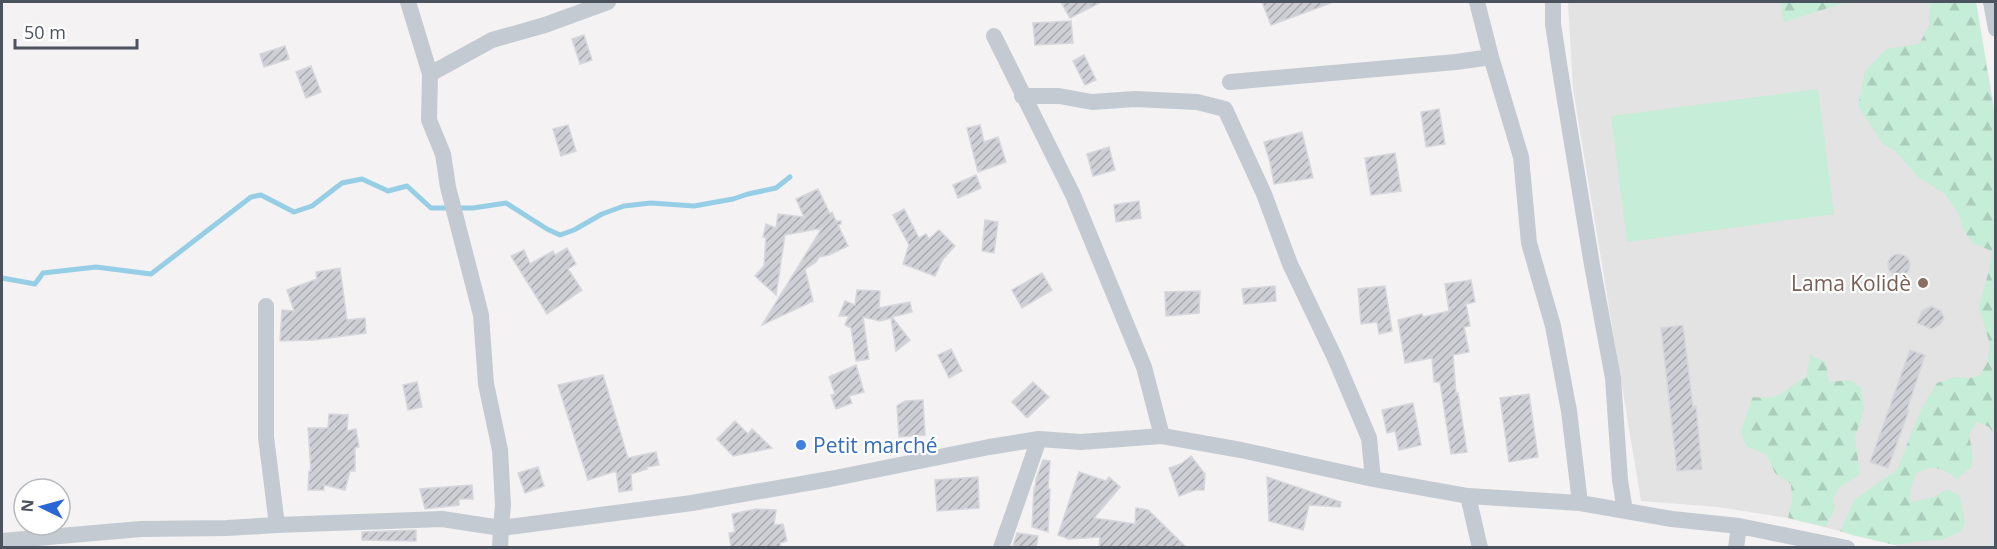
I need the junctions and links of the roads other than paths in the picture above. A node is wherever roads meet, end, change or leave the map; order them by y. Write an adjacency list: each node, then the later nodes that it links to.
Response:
1 (408, 2): 7 (street)
2 (608, 2): 7 (street)
3 (1477, 2): 6 (street)
4 (1553, 2): 16 (street)
5 (994, 36): 9 (street)
6 (1491, 57): 8 (street); 15 (street)
7 (430, 74): 19 (street)
8 (1230, 82)
9 (1022, 96): 11 (street); 13 (street)
10 (266, 306): 17 (street)
11 (1162, 436): 12 (street); 13 (street)
12 (1039, 439): 19 (street); 22 (street)
13 (1373, 478): 14 (street)
14 (1468, 495): 15 (street); 23 (street)
15 (1580, 503): 16 (street)
16 (1625, 511): 18 (street)
17 (276, 525): 19 (street); 20 (street)
18 (1738, 526): 24 (street); 25 (street)
19 (501, 528): 21 (street)
20 (2, 541)
21 (500, 548)
22 (1000, 548)
23 (1480, 548)
24 (1736, 548)
25 (1847, 548)

